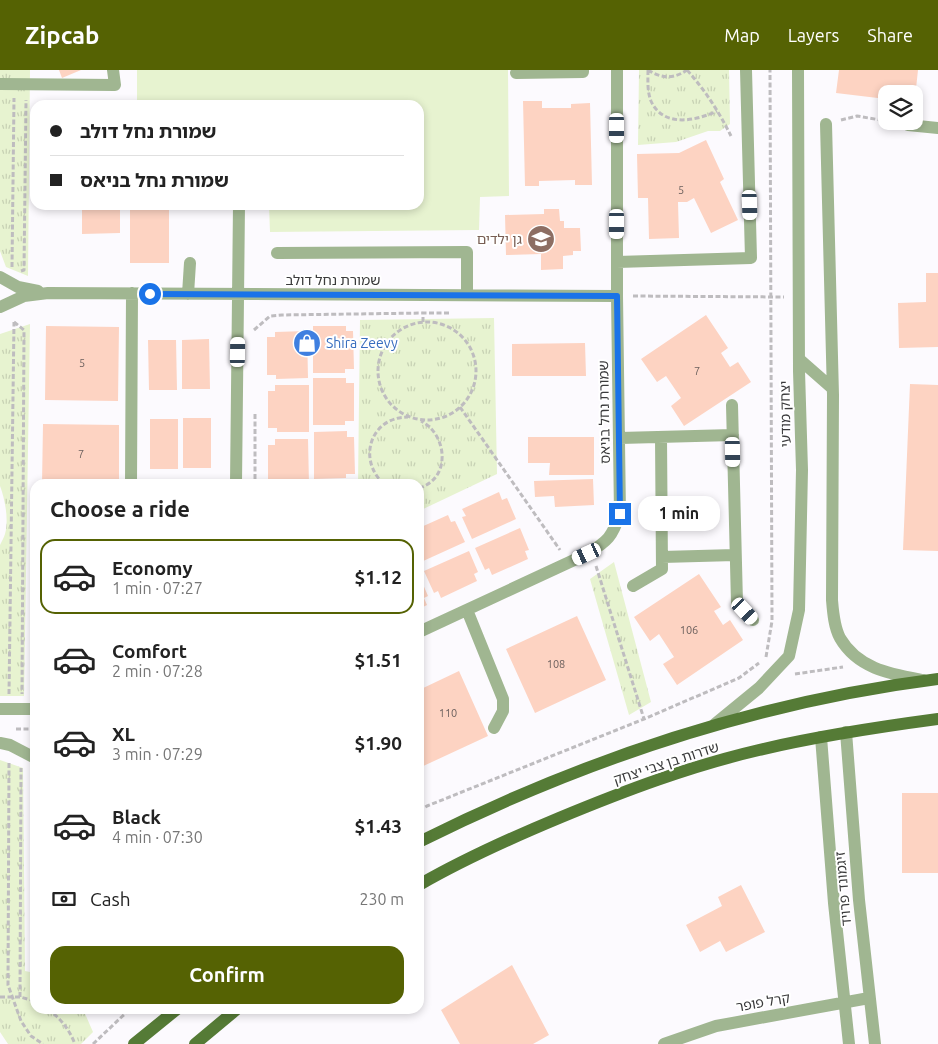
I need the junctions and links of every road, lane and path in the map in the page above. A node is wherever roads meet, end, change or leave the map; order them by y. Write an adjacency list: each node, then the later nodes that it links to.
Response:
1 (114, 70): 13 (street)
2 (583, 70): 10 (street)
3 (617, 70): 22 (street, שמורת נחל בניאס)
4 (648, 70): 5 (path); 14 (path)
5 (687, 70): 11 (path)
6 (695, 70): 11 (path)
7 (746, 70): 22 (street)
8 (770, 70): 33 (path)
9 (798, 70): 34 (street, יצחק מודעי)
10 (516, 73)
11 (693, 76): 14 (path)
12 (0, 84): 13 (street)
13 (20, 85): 24 (path); 25 (path)
14 (717, 111): 19 (path)
15 (878, 120): 16 (path)
16 (826, 124): 41 (street)
17 (923, 126): 18 (street)
18 (938, 128)
19 (736, 144)
20 (238, 210): 30 (street)
21 (277, 252): 31 (street)
22 (617, 262): 32 (street, שמורת נחל בניאס)
23 (190, 263): 29 (street)
24 (18, 271)
25 (12, 272)
26 (0, 277): 27 (street, שמורת נחל דולב)
27 (48, 293): 28 (street, שמורת נחל דולב); 35 (street, שמורת נחל דולב)
28 (132, 293): 29 (street, שמורת נחל דולב); 50 (street)
29 (188, 294): 30 (street, שמורת נחל דולב)
30 (239, 295): 31 (street, שמורת נחל דולב); 51 (street)
31 (467, 295): 32 (street, שמורת נחל דולב)
32 (617, 296): 33 (path); 48 (street, שמורת נחל בניאס)
33 (770, 297): 34 (path); 67 (path)
34 (800, 298): 40 (street, יצחק מודעי)
35 (0, 307)
36 (424, 313): 37 (path); 38 (path); 39 (path)
37 (453, 313)
38 (424, 322): 44 (path); 45 (path)
39 (254, 339)
40 (800, 359): 41 (street); 69 (street, יצחק מודעי)
41 (832, 388): 63 (street)
42 (732, 406): 46 (street)
43 (255, 407): 52 (path)
44 (460, 407): 45 (path); 58 (path)
45 (410, 417): 53 (path); 54 (path)
46 (733, 435): 47 (street); 56 (street)
47 (661, 437): 48 (street); 57 (street)
48 (620, 438): 55 (street, שמורת נחל בניאס)
49 (13, 460): 65 (path)
50 (131, 479)
51 (236, 479)
52 (255, 479)
53 (379, 479)
54 (424, 485)
55 (592, 551): 58 (street, שמורת נחל בניאס); 67 (path)
56 (735, 555): 57 (street); 61 (street)
57 (662, 556): 59 (street)
58 (568, 562): 60 (street, שמורת נחל בניאס)
59 (633, 586)
60 (467, 610): 62 (street, שמורת נחל בניאס); 70 (street)
61 (753, 620)
62 (424, 630)
63 (932, 680): 69 (main road, שדרות בן צבי יצחק)
64 (0, 709): 65 (street)
65 (22, 709): 66 (street); 74 (path)
66 (30, 709)
67 (644, 719): 76 (path)
68 (938, 719): 71 (main road, שדרות בן צבי יצחק)
69 (715, 724): 77 (main road, שדרות בן צבי יצחק)
70 (494, 728)
71 (846, 732): 72 (main road, שדרות בן צבי יצחק); 81 (street, זיגמונד פרויד)
72 (821, 737): 78 (main road, שדרות בן צבי יצחק); 83 (street, זיגמונד פרויד)
73 (0, 743): 74 (street)
74 (21, 751): 75 (street); 80 (path)
75 (30, 756)
76 (424, 808)
77 (424, 840)
78 (424, 882)
79 (0, 997): 80 (path)
80 (20, 997): 82 (path)
81 (869, 998): 83 (street, קרל פופר); 96 (street, זיגמונד פרויד)
82 (30, 1000)
83 (844, 1003): 94 (street, קרל פופר); 95 (street, זיגמונד פרויד)
84 (54, 1014): 89 (path)
85 (125, 1014): 88 (path)
86 (171, 1014): 92 (main road)
87 (231, 1014): 93 (main road)
88 (98, 1040): 90 (path); 91 (path)
89 (75, 1044)
90 (89, 1044)
91 (93, 1044)
92 (134, 1044)
93 (195, 1044)
94 (664, 1044)
95 (849, 1044)
96 (875, 1044)

